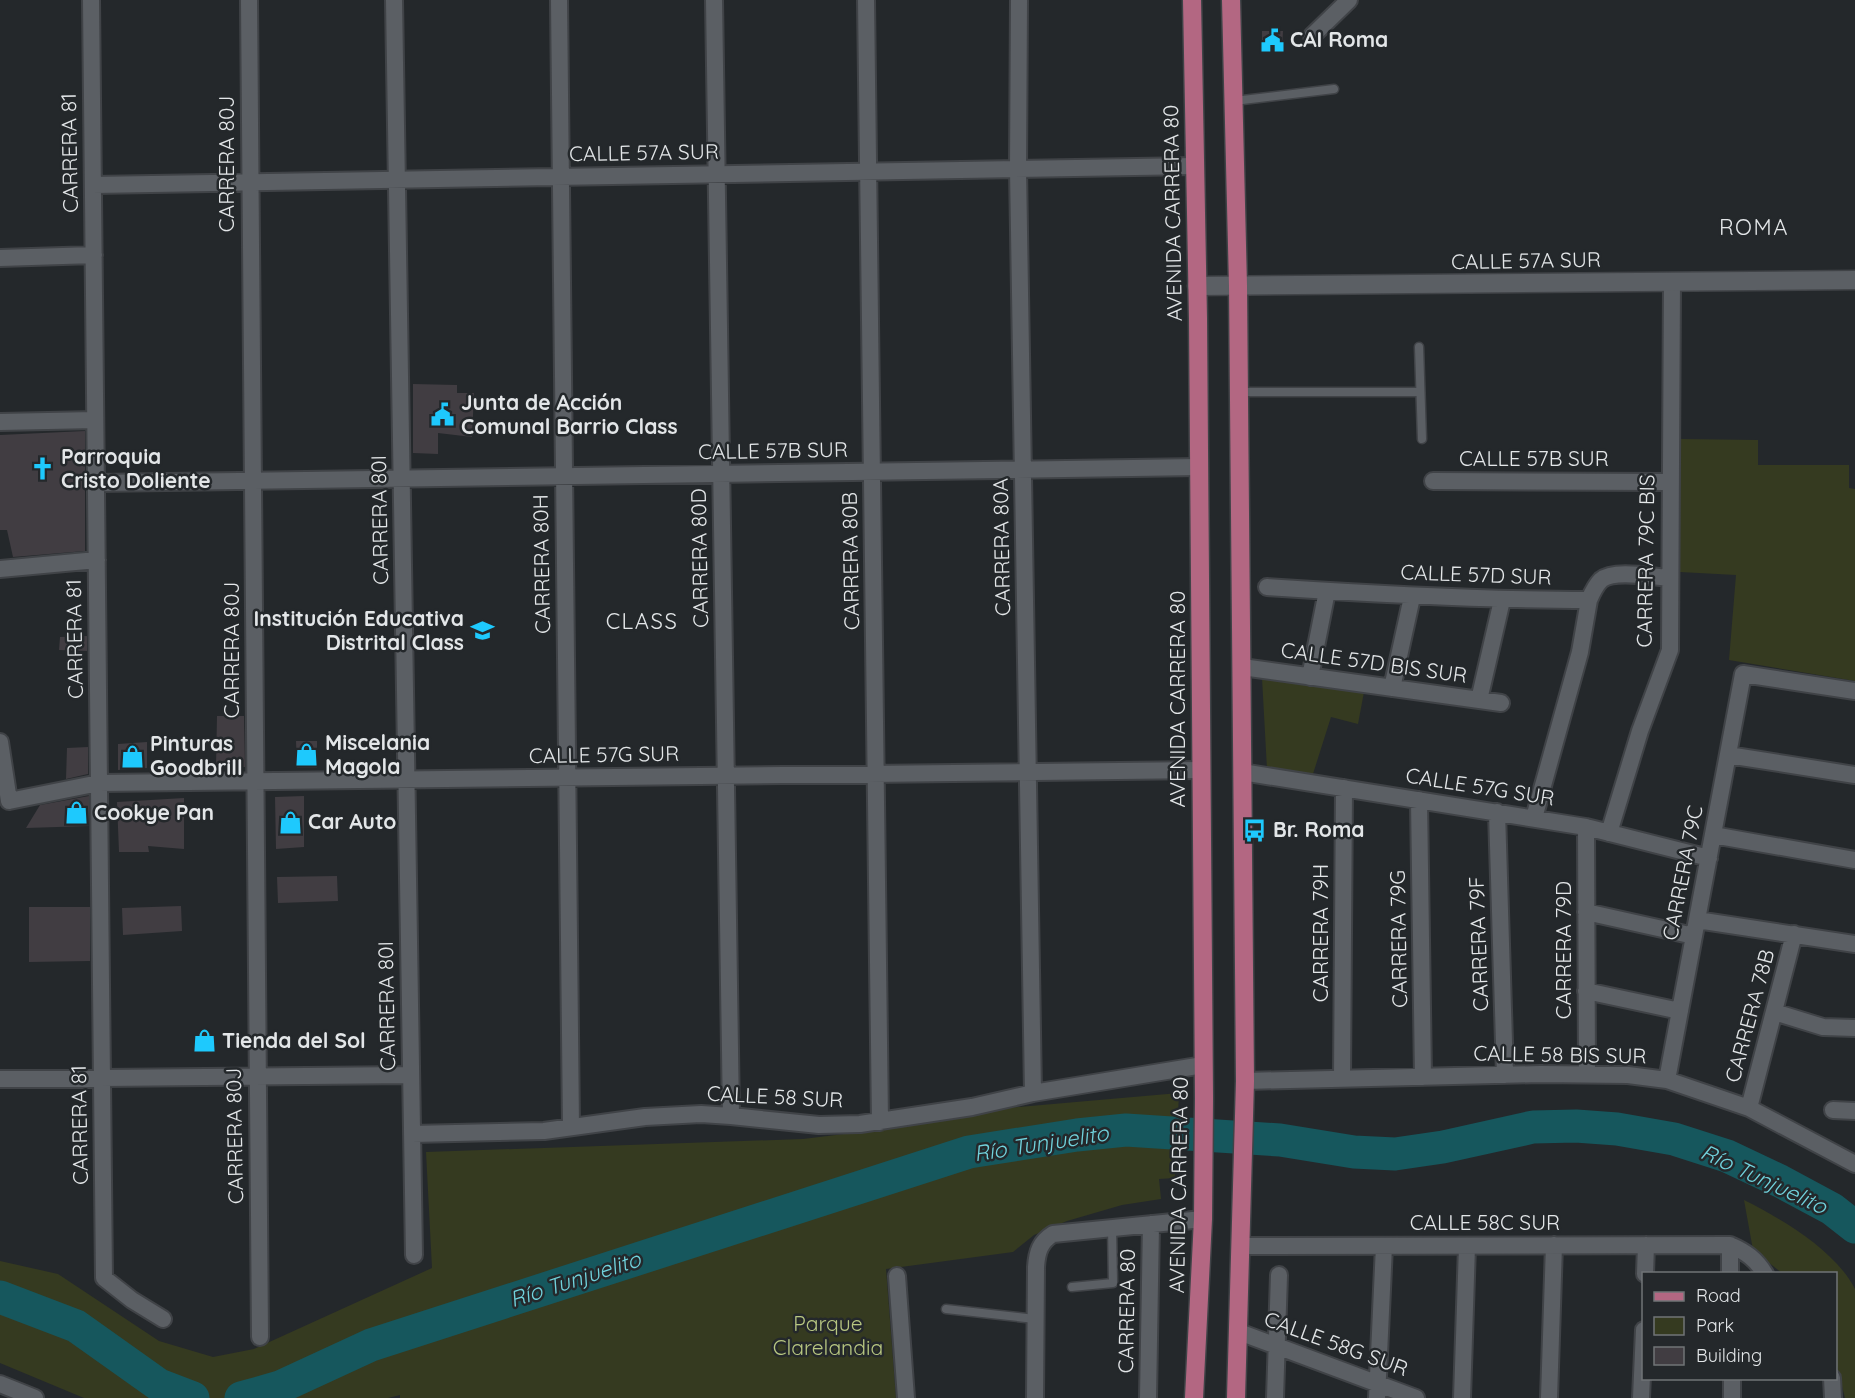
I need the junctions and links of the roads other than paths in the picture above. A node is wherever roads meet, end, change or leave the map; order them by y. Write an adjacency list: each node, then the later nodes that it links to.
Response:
1 (91, 0): 22 (street, CARRERA 81)
2 (249, 0): 21 (street, CARRERA 80J)
3 (394, 0): 20 (street, CARRERA 80I)
4 (559, 0): 19 (street, CARRERA 80H)
5 (714, 0): 18 (street, CARRERA 80D)
6 (866, 0): 17 (street, CARRERA 80B)
7 (1019, 0): 16 (street, CARRERA 80A)
8 (1192, 0): 15 (main road, AVENIDA CARRERA 80)
9 (1231, 0): 10 (lane); 14 (main road)
10 (1242, 0)
11 (1349, 0): 12 (street)
12 (1312, 36)
13 (1334, 89): 14 (lane)
14 (1234, 101): 28 (main road)
15 (1195, 166): 16 (street, CALLE 57A SUR); 27 (main road, AVENIDA CARRERA 80)
16 (1017, 169): 17 (street, CALLE 57A SUR); 36 (street, CARRERA 80A)
17 (868, 172): 18 (street, CALLE 57A SUR); 37 (street, CARRERA 80B)
18 (717, 174): 19 (street, CALLE 57A SUR); 38 (street, CARRERA 80D)
19 (561, 177): 20 (street, CALLE 57A SUR); 39 (street, CARRERA 80H)
20 (397, 180): 21 (street, CALLE 57A SUR); 40 (street, CARRERA 80I)
21 (250, 183): 22 (street, CALLE 57A SUR); 41 (street, CARRERA 80J)
22 (93, 185): 23 (street, CARRERA 81)
23 (94, 255): 24 (street); 32 (street, CARRERA 81)
24 (0, 258)
25 (1855, 280): 26 (street, CALLE 57A SUR)
26 (1672, 282): 28 (street, CALLE 57A SUR); 43 (street, CARRERA 79C BIS)
27 (1197, 286): 28 (street, CALLE 57A SUR); 35 (main road, AVENIDA CARRERA 80)
28 (1238, 286): 30 (main road)
29 (1419, 347): 31 (lane)
30 (1239, 392): 31 (lane); 53 (main road)
31 (1420, 392): 34 (lane)
32 (95, 420): 33 (street); 44 (street, CARRERA 81)
33 (0, 422)
34 (1422, 439)
35 (1199, 467): 36 (street, CALLE 57B SUR); 61 (main road, AVENIDA CARRERA 80)
36 (1023, 470): 37 (street, CALLE 57B SUR); 62 (street, CARRERA 80A)
37 (872, 472): 38 (street, CALLE 57B SUR); 64 (street, CARRERA 80B)
38 (722, 474): 39 (street, CALLE 57B SUR); 66 (street, CARRERA 80D)
39 (564, 476): 40 (street, CALLE 57B SUR); 67 (street, CARRERA 80H)
40 (402, 479): 41 (street, CALLE 57B SUR); 68 (street, CARRERA 80I)
41 (253, 480): 44 (street, CALLE 57B SUR); 69 (street, CARRERA 80J)
42 (1433, 481): 43 (street, CALLE 57B SUR)
43 (1671, 482): 47 (street, CARRERA 79C BIS)
44 (96, 483): 45 (street, CARRERA 81)
45 (97, 560): 46 (street); 70 (street, CARRERA 81)
46 (0, 569)
47 (1670, 578): 52 (street); 77 (street, CARRERA 79C BIS)
48 (1267, 587): 49 (street, CALLE 57D SUR)
49 (1327, 591): 50 (street, CALLE 57D SUR); 54 (street)
50 (1412, 597): 51 (street, CALLE 57D SUR); 55 (street)
51 (1502, 600): 52 (street, CALLE 57D SUR); 57 (street)
52 (1589, 600): 75 (street)
53 (1242, 667): 54 (street, CALLE 57D BIS SUR); 63 (main road)
54 (1310, 677): 55 (street, CALLE 57D BIS SUR)
55 (1392, 688): 57 (street, CALLE 57D BIS SUR)
56 (1855, 691): 60 (street, CARRERA 79C)
57 (1479, 700): 58 (street, CALLE 57D BIS SUR)
58 (1501, 703)
59 (0, 742): 73 (street)
60 (1728, 755): 65 (street); 78 (street, CARRERA 79C)
61 (1201, 770): 62 (street, CALLE 57G SUR); 89 (main road, AVENIDA CARRERA 80)
62 (1028, 772): 64 (street, CALLE 57G SUR); 100 (street, CARRERA 80A)
63 (1242, 772): 71 (street, CALLE 57G SUR); 99 (main road)
64 (876, 774): 66 (street, CALLE 57G SUR); 105 (street, CARRERA 80B)
65 (1855, 775)
66 (726, 776): 67 (street, CALLE 57G SUR); 104 (street, CARRERA 80D)
67 (567, 777): 68 (street, CALLE 57G SUR); 106 (street, CARRERA 80H)
68 (406, 780): 69 (street, CALLE 57G SUR); 91 (street, CARRERA 80I)
69 (255, 781): 70 (street, CALLE 57G SUR); 93 (street, CARRERA 80J)
70 (99, 783): 73 (street, CALLE 57G SUR); 95 (street, CARRERA 81)
71 (1344, 788): 72 (street, CALLE 57G SUR); 97 (street, CARRERA 79H)
72 (1419, 800): 74 (street, CALLE 57G SUR); 94 (street, CARRERA 79G)
73 (4, 807)
74 (1497, 812): 75 (street, CALLE 57G SUR); 92 (street, CARRERA 79F)
75 (1534, 818): 76 (street, CALLE 57G SUR)
76 (1586, 827): 77 (street, CALLE 57G SUR); 81 (street, CARRERA 79D)
77 (1609, 833): 79 (street, CALLE 57G SUR)
78 (1713, 835): 79 (street, CARRERA 79C); 80 (street)
79 (1709, 858): 82 (street, CARRERA 79C)
80 (1855, 861)
81 (1586, 912): 82 (street); 85 (street, CARRERA 79D)
82 (1696, 928): 83 (street); 86 (street, CARRERA 79C)
83 (1794, 934): 84 (street); 87 (street, CARRERA 78B)
84 (1855, 944)
85 (1586, 991): 86 (street); 90 (street, CARRERA 79D)
86 (1680, 1011): 98 (street, CARRERA 79C)
87 (1774, 1012): 88 (street); 101 (street, CARRERA 78B)
88 (1855, 1028)
89 (1203, 1065): 100 (street, CALLE 58 SUR); 109 (main road, AVENIDA CARRERA 80)
90 (1587, 1074): 92 (street, CALLE 58 BIS SUR); 98 (street, CALLE 58 BIS SUR)
91 (411, 1075): 93 (street); 107 (street, CARRERA 80I)
92 (1505, 1075): 94 (street, CALLE 58 BIS SUR)
93 (257, 1077): 95 (street); 129 (street, CARRERA 80J)
94 (1423, 1077): 97 (street, CALLE 58 BIS SUR)
95 (102, 1078): 96 (street); 126 (street, CARRERA 81)
96 (0, 1079)
97 (1342, 1079): 99 (street, CALLE 58 BIS SUR)
98 (1667, 1080): 101 (street, CALLE 58 BIS SUR)
99 (1245, 1089): 115 (main road)
100 (1033, 1093): 105 (street, CALLE 58 SUR)
101 (1749, 1108): 108 (street, CALLE 58 BIS SUR)
102 (1833, 1110): 103 (street)
103 (1855, 1111)
104 (731, 1116): 105 (street, CALLE 58 SUR); 106 (street, CALLE 58 SUR)
105 (880, 1122)
106 (571, 1127): 107 (street, CALLE 58 SUR)
107 (412, 1134): 118 (street, CARRERA 80I)
108 (1855, 1164)
109 (1203, 1219): 110 (street); 140 (main road, AVENIDA CARRERA 80)
110 (1151, 1224): 111 (street); 139 (street, CARRERA 80)
111 (1112, 1228): 124 (lane); 127 (street)
112 (1554, 1245): 113 (street, CALLE 58C SUR); 117 (street, CALLE 58C SUR); 145 (street)
113 (1646, 1245): 114 (street, CALLE 58C SUR); 119 (street)
114 (1730, 1245): 120 (street); 121 (street)
115 (1241, 1246): 116 (street, CALLE 58C SUR); 128 (main road)
116 (1384, 1246): 117 (street, CALLE 58C SUR); 135 (street)
117 (1467, 1246): 144 (street)
118 (414, 1255)
119 (1645, 1272)
120 (1730, 1272)
121 (1764, 1272)
122 (1279, 1275): 130 (street)
123 (897, 1276): 137 (street)
124 (1072, 1287)
125 (946, 1309): 127 (lane)
126 (164, 1319)
127 (1035, 1319): 138 (street)
128 (1239, 1332): 130 (street, CALLE 58G SUR); 141 (main road)
129 (260, 1337)
130 (1276, 1346): 135 (street, CALLE 58G SUR); 142 (street)
131 (1642, 1375): 146 (street)
132 (1731, 1380): 147 (street)
133 (1832, 1380): 148 (street)
134 (0, 1383): 136 (street)
135 (1377, 1391): 143 (street, CALLE 58G SUR)
136 (35, 1398)
137 (906, 1398)
138 (1035, 1398)
139 (1148, 1398)
140 (1194, 1398)
141 (1236, 1398)
142 (1275, 1398)
143 (1416, 1398)
144 (1462, 1398)
145 (1549, 1398)
146 (1641, 1398)
147 (1732, 1398)
148 (1833, 1398)

